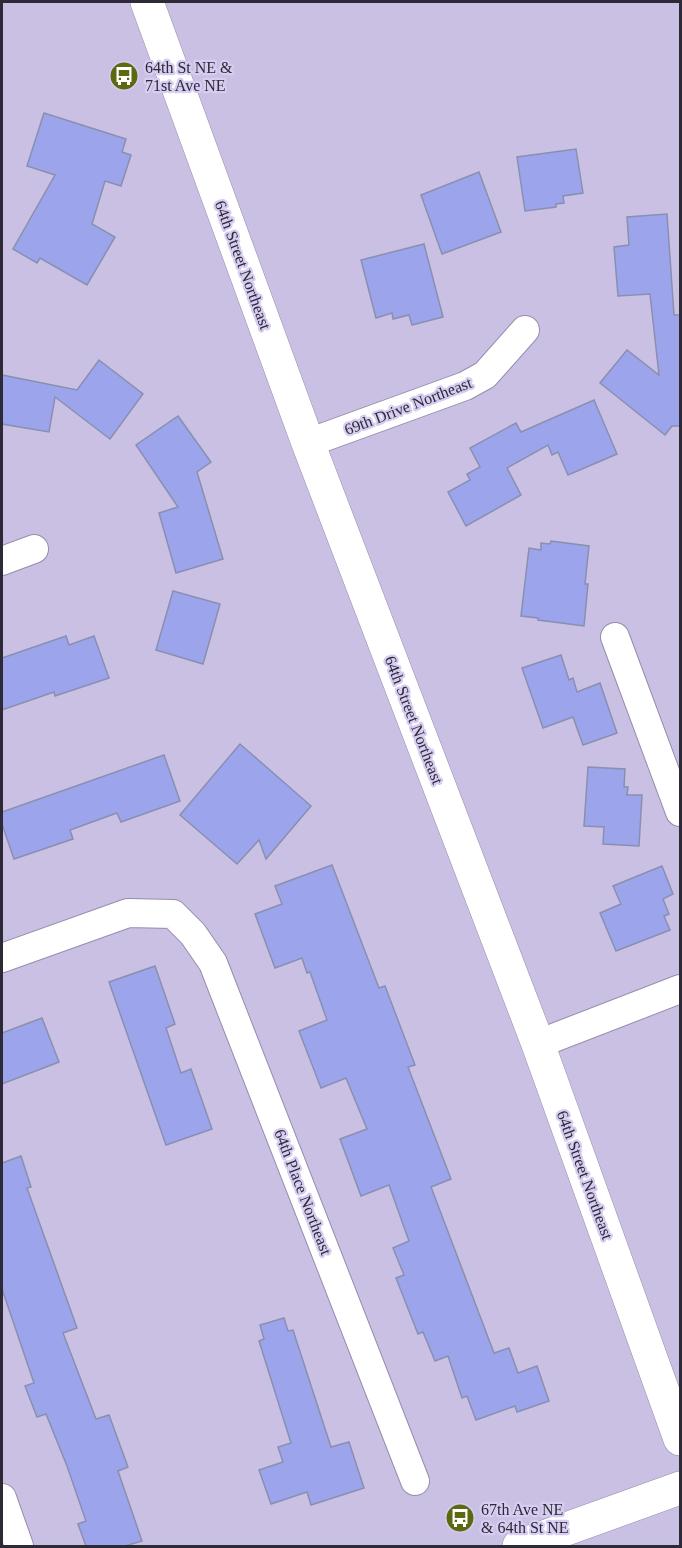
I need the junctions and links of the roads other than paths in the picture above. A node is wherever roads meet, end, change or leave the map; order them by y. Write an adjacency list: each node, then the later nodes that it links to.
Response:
1 (147, 2): 3 (main road, 64th Street Northeast)
2 (525, 330): 3 (street, 69th Drive Northeast)
3 (308, 443): 10 (main road, 64th Street Northeast)
4 (34, 549): 5 (street)
5 (2, 561)
6 (615, 637): 7 (street)
7 (681, 812)
8 (2, 958): 12 (street, 64th Place Northeast)
9 (681, 989): 10 (street)
10 (538, 1044): 11 (main road, 64th Street Northeast)
11 (681, 1439)
12 (415, 1481)
13 (681, 1488): 16 (main road)
14 (2, 1498): 15 (street)
15 (19, 1546)
16 (519, 1546)

